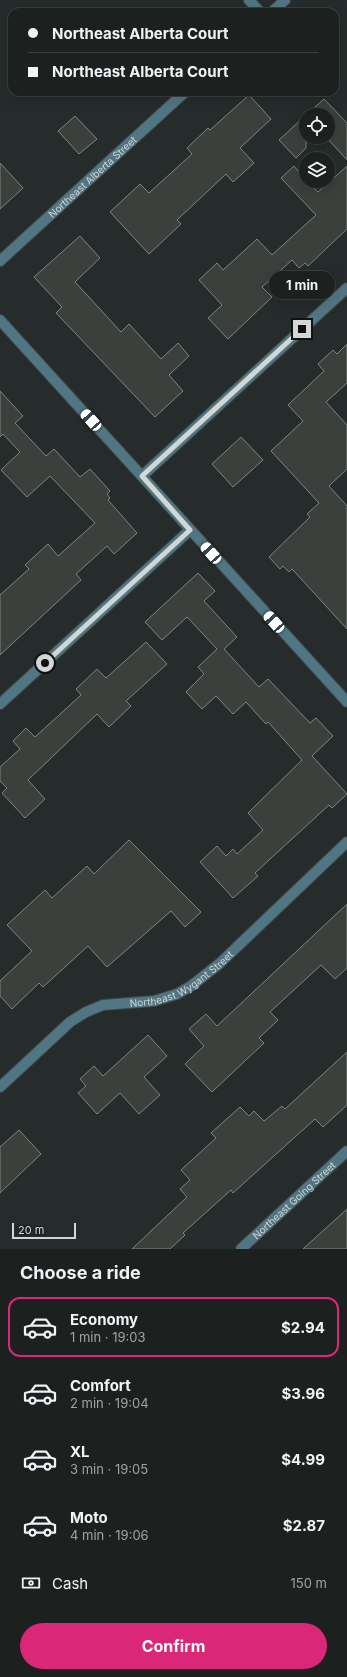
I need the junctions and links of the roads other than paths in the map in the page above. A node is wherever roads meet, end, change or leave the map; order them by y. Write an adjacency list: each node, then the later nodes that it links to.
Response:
1 (249, 0): 3 (street)
2 (285, 0): 4 (street)
3 (256, 8)
4 (276, 8)
5 (181, 96): 6 (street, Northeast Alberta Street)
6 (0, 261)
7 (347, 288): 9 (street)
8 (0, 320): 9 (street)
9 (142, 476): 10 (street)
10 (190, 530): 11 (street); 12 (street)
11 (347, 702)
12 (0, 704)
13 (347, 842): 14 (street, Northeast Wygant Street)
14 (0, 1087)
15 (347, 1151): 16 (street, Northeast Going Street)
16 (241, 1249)

